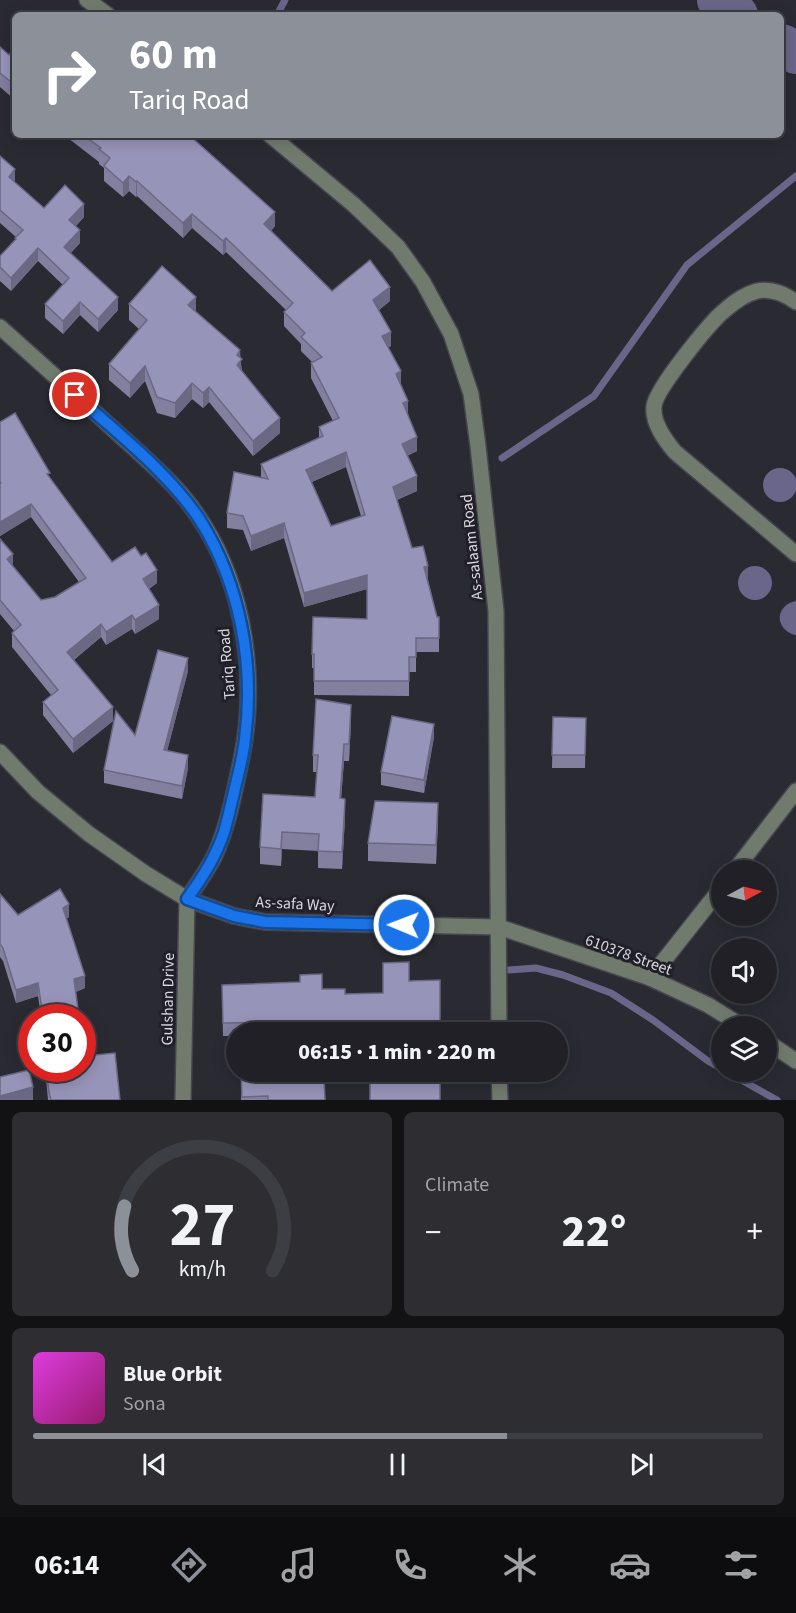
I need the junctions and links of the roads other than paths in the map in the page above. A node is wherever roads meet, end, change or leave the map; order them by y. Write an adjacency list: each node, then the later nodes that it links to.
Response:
1 (87, 0): 2 (street)
2 (104, 12)
3 (274, 138): 12 (street, As-salaam Road)
4 (796, 302): 6 (street)
5 (0, 327): 10 (street, Tariq Road)
6 (796, 554)
7 (0, 752): 10 (street, As-safa Way)
8 (796, 791): 9 (street)
9 (743, 860)
10 (187, 899): 12 (street, As-safa Way); 19 (street, Gulshan Drive)
11 (711, 901): 13 (street)
12 (499, 927): 13 (street, 610378 Street); 15 (street, As-salaam Road)
13 (650, 978): 14 (street, 610378 Street)
14 (726, 1016)
15 (498, 1022)
16 (777, 1048): 17 (street)
17 (796, 1061)
18 (499, 1082): 20 (street)
19 (183, 1100)
20 (500, 1100)

